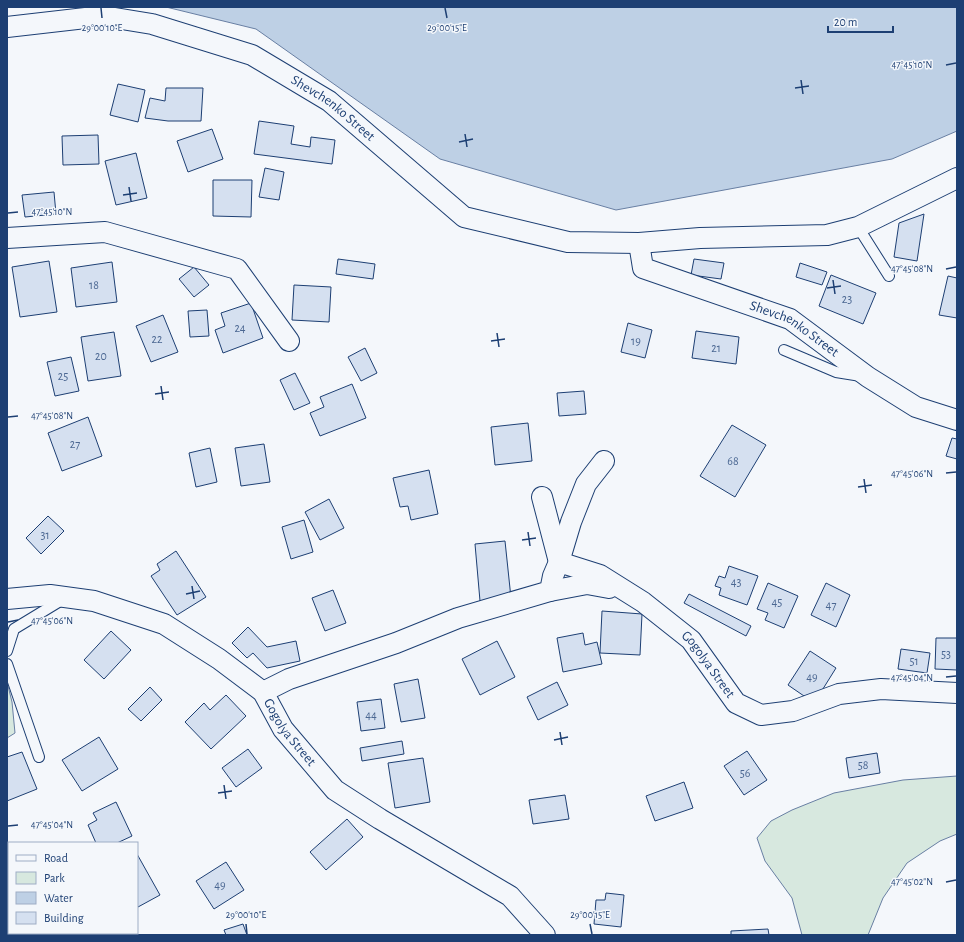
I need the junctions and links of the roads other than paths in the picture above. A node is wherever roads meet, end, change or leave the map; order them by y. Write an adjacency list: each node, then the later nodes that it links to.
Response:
1 (7, 27): 5 (street, Shevchenko Street)
2 (957, 178): 3 (street, Shevchenko Street)
3 (858, 227): 5 (street, Shevchenko Street); 6 (lane)
4 (7, 238): 7 (street)
5 (639, 243): 9 (street, Shevchenko Street)
6 (889, 276)
7 (289, 341)
8 (784, 350): 9 (lane)
9 (868, 377): 10 (street, Shevchenko Street)
10 (957, 420)
11 (604, 461): 13 (street)
12 (542, 497): 13 (street)
13 (559, 562): 14 (street); 15 (street, Gogolya Street)
14 (550, 591): 15 (street); 20 (street)
15 (626, 591): 21 (street, Gogolya Street)
16 (66, 597): 17 (street, Gogolya Street); 18 (lane); 20 (street, Gogolya Street)
17 (7, 599)
18 (7, 651)
19 (7, 664): 22 (lane)
20 (263, 692): 23 (street, Gogolya Street)
21 (957, 693)
22 (38, 757)
23 (545, 935)

